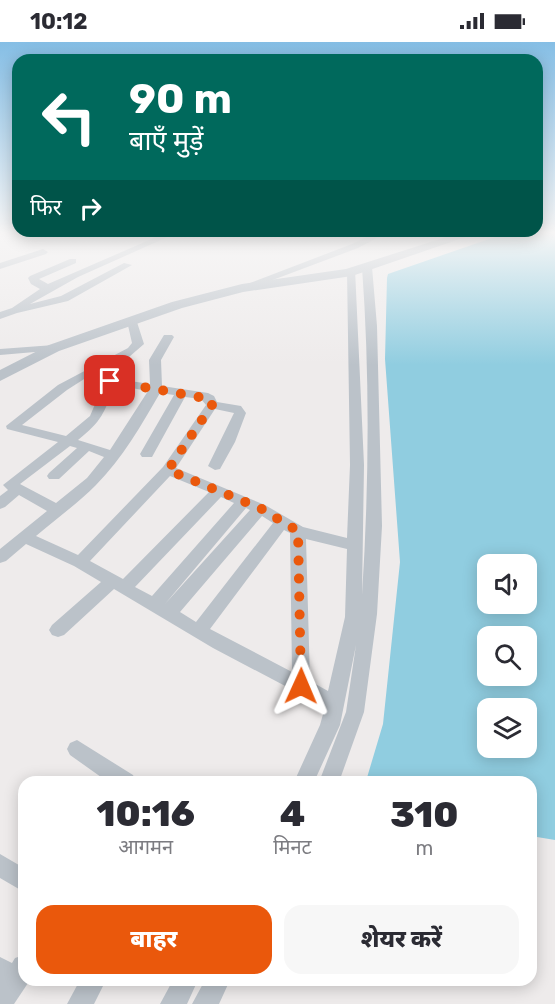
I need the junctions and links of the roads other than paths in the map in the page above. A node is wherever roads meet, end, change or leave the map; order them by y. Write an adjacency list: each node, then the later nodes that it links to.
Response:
1 (36, 276): 9 (street)
2 (75, 276): 9 (street)
3 (108, 276): 11 (street)
4 (275, 276): 8 (street)
5 (320, 276): 8 (street)
6 (352, 276): 25 (street)
7 (369, 276): 25 (street)
8 (242, 288): 12 (street)
9 (48, 289): 11 (street)
10 (0, 303): 11 (street)
11 (8, 312)
12 (132, 321): 14 (street); 16 (street)
13 (168, 338): 19 (street)
14 (54, 348): 15 (street); 17 (street)
15 (0, 350)
16 (119, 359): 18 (street); 22 (street)
17 (0, 376)
18 (110, 381): 19 (street); 23 (street)
19 (156, 388): 20 (street); 27 (street)
20 (181, 393): 21 (street); 26 (street)
21 (212, 405): 28 (street); 29 (street)
22 (6, 424): 23 (street)
23 (64, 441): 24 (street); 31 (street)
24 (87, 446): 27 (street); 30 (street)
25 (365, 447): 40 (street); 53 (street)
26 (147, 454)
27 (113, 456): 36 (street)
28 (215, 466)
29 (168, 470): 32 (street); 42 (street)
30 (54, 476)
31 (17, 489): 34 (street); 36 (street)
32 (219, 491): 33 (street); 43 (street)
33 (244, 501): 35 (street); 44 (street)
34 (0, 504)
35 (260, 508): 37 (street); 45 (street)
36 (58, 510): 39 (street)
37 (282, 522): 38 (street); 47 (street)
38 (298, 531): 40 (street); 48 (street)
39 (25, 537): 41 (street); 42 (street)
40 (356, 545): 49 (street)
41 (0, 557)
42 (80, 562): 43 (street)
43 (119, 584): 44 (street); 46 (street)
44 (155, 604): 45 (street)
45 (169, 613): 47 (street)
46 (58, 630)
47 (199, 631): 48 (street)
48 (301, 686): 49 (street)
49 (335, 703): 52 (street)
50 (77, 749): 51 (street)
51 (117, 776)
52 (307, 776)
53 (331, 776)
54 (0, 865): 55 (street)
55 (18, 877)
56 (13, 972): 60 (street)
57 (90, 986): 61 (street)
58 (183, 986): 62 (street)
59 (215, 986): 63 (street)
60 (0, 1003)
61 (80, 1004)
62 (173, 1004)
63 (205, 1004)

